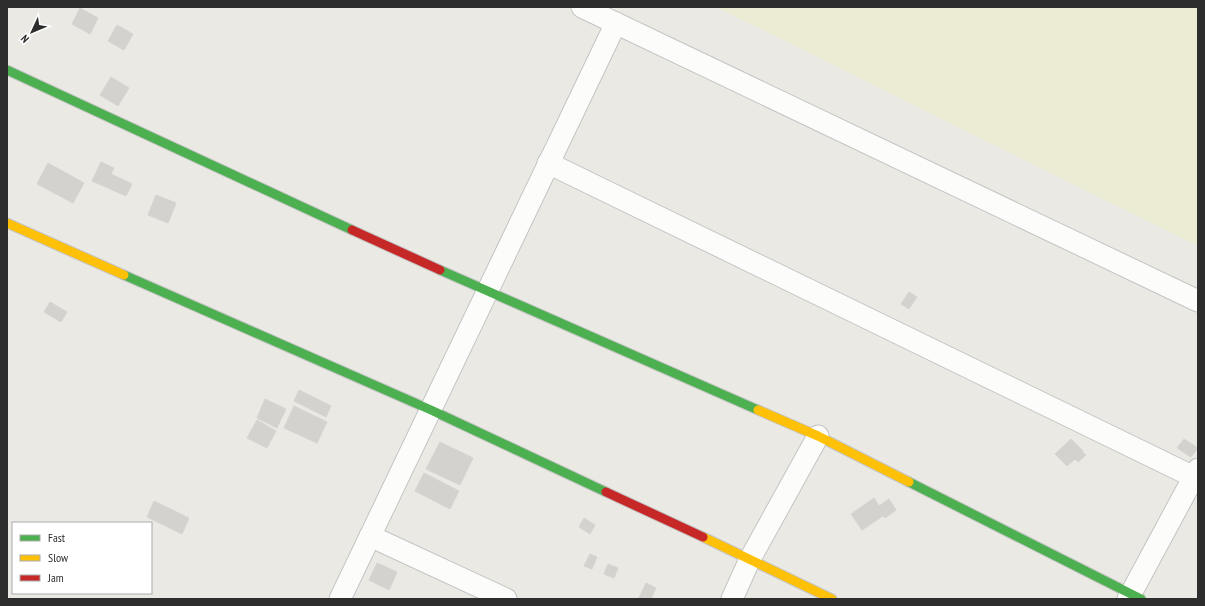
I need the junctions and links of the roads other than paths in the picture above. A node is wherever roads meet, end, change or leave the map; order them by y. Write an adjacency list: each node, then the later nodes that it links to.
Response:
1 (582, 7): 2 (street)
2 (616, 23): 4 (street); 7 (street)
3 (7, 70): 6 (street)
4 (548, 163): 6 (street); 10 (street)
5 (7, 224): 8 (street)
6 (487, 292): 8 (street); 9 (street)
7 (1198, 300)
8 (431, 410): 11 (street); 12 (street)
9 (818, 436): 12 (street); 13 (street)
10 (1197, 475): 13 (street)
11 (370, 536): 14 (street); 15 (street)
12 (750, 559): 16 (street); 17 (street)
13 (1133, 597)
14 (340, 599)
15 (506, 599)
16 (732, 599)
17 (832, 599)

